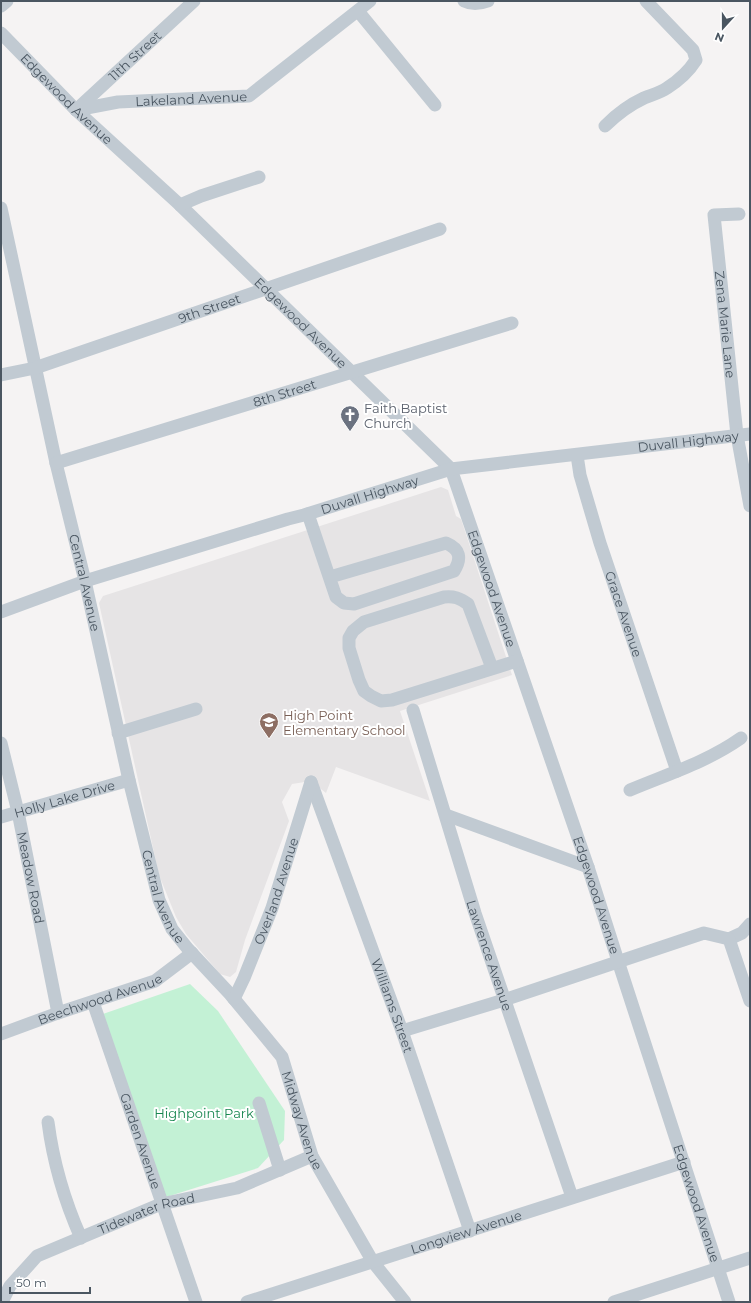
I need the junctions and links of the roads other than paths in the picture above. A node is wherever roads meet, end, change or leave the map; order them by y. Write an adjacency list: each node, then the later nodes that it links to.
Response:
1 (7, 1): 7 (street)
2 (194, 1): 11 (street, 11th Street)
3 (370, 1): 8 (street, Lakeland Avenue)
4 (464, 1): 5 (street)
5 (488, 1)
6 (646, 1): 12 (street)
7 (1, 6)
8 (358, 10): 10 (street); 11 (street, Lakeland Avenue)
9 (1, 33): 11 (street, Edgewood Avenue)
10 (435, 106)
11 (76, 110): 14 (street, Edgewood Avenue)
12 (605, 126)
13 (259, 177): 14 (street)
14 (180, 205): 19 (street, Edgewood Avenue)
15 (1, 208): 18 (street, Central Avenue)
16 (739, 214): 25 (street, Zena Marie Lane)
17 (440, 229): 19 (street, 9th Street)
18 (6, 258): 21 (street, Central Avenue)
19 (266, 288): 21 (street, 9th Street); 22 (street, Edgewood Avenue)
20 (512, 324): 22 (street, 8th Street)
21 (35, 368): 23 (street, 9th Street); 27 (street, Central Avenue)
22 (351, 372): 27 (street, 8th Street); 28 (street, Edgewood Avenue)
23 (1, 374)
24 (750, 434): 25 (street, Duvall Highway)
25 (737, 435): 26 (street, Duvall Highway); 29 (street, Zena Marie Lane)
26 (577, 455): 28 (street, Duvall Highway); 41 (street, Grace Avenue)
27 (56, 464): 32 (street, Central Avenue)
28 (451, 469): 30 (street, Duvall Highway); 34 (street, Edgewood Avenue)
29 (750, 506)
30 (308, 514): 31 (street); 32 (street, Duvall Highway)
31 (330, 577): 31 (street)
32 (85, 581): 33 (street, Duvall Highway); 38 (street, Central Avenue)
33 (1, 612)
34 (517, 661): 35 (street); 48 (street, Edgewood Avenue)
35 (492, 668): 35 (street)
36 (196, 709): 38 (street)
37 (414, 710): 46 (street, Lawrence Avenue)
38 (118, 733): 42 (street, Central Avenue)
39 (741, 738): 41 (street)
40 (1, 743): 45 (street, Meadow Road)
41 (677, 771): 44 (street)
42 (129, 780): 45 (street, Holly Lake Drive); 51 (street, Central Avenue)
43 (311, 782): 53 (street, Overland Avenue); 58 (street, Williams Street)
44 (630, 790)
45 (18, 812): 47 (street, Holly Lake Drive); 57 (street, Meadow Road)
46 (446, 815): 48 (street); 54 (street, Lawrence Avenue)
47 (1, 817)
48 (588, 867): 52 (street, Edgewood Avenue)
49 (747, 931): 50 (street)
50 (729, 939): 52 (street); 55 (street)
51 (190, 951): 53 (street, Midway Avenue); 56 (street, Beechwood Avenue)
52 (618, 961): 54 (street); 63 (street, Edgewood Avenue)
53 (234, 999): 62 (street, Midway Avenue)
54 (504, 1000): 58 (street); 65 (street, Lawrence Avenue)
55 (750, 1001)
56 (93, 1002): 57 (street, Beechwood Avenue); 66 (street, Garden Avenue)
57 (58, 1013): 59 (street, Beechwood Avenue)
58 (402, 1031): 67 (street, Williams Street)
59 (1, 1034)
60 (259, 1103): 64 (street)
61 (48, 1122): 68 (street)
62 (312, 1156): 64 (street, Tidewater Road); 70 (street, Midway Avenue)
63 (684, 1162): 65 (street, Longview Avenue); 71 (street, Edgewood Avenue)
64 (280, 1170): 66 (street, Tidewater Road)
65 (572, 1197): 67 (street, Longview Avenue)
66 (161, 1204): 68 (street, Tidewater Road); 73 (street, Garden Avenue)
67 (470, 1231): 70 (street, Longview Avenue)
68 (81, 1238): 72 (street, Tidewater Road)
69 (750, 1258): 71 (street)
70 (373, 1262): 74 (street, Longview Avenue); 75 (street, Midway Avenue)
71 (718, 1267): 76 (street); 77 (street, Edgewood Avenue)
72 (2, 1302)
73 (196, 1302)
74 (247, 1302)
75 (405, 1302)
76 (614, 1302)
77 (729, 1302)

